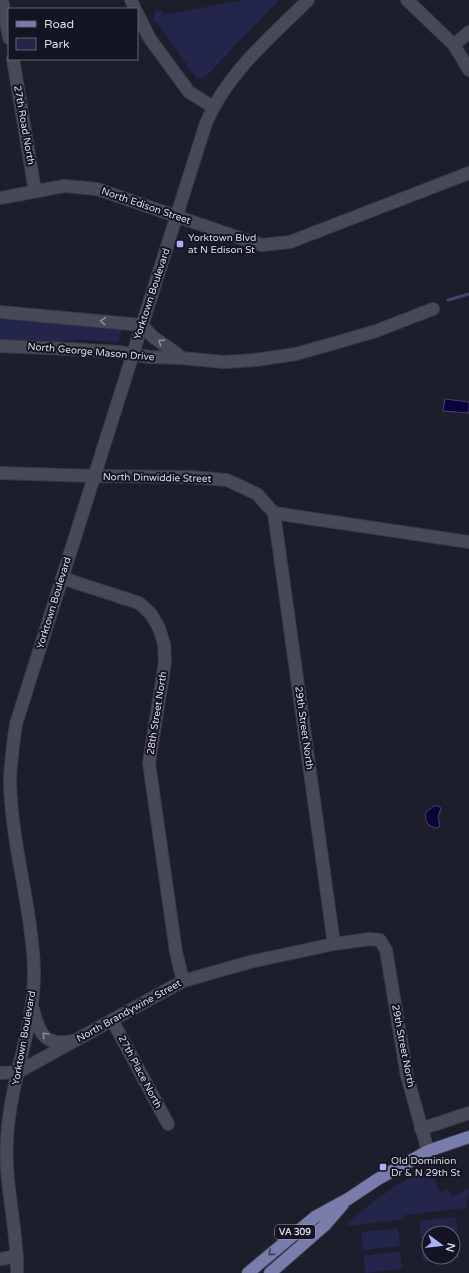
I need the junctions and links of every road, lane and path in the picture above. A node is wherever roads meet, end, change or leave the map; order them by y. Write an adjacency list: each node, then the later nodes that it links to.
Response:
1 (2, 0): 6 (street)
2 (308, 0): 10 (street, Yorktown Boulevard)
3 (407, 0): 7 (street)
4 (138, 14): 10 (street)
5 (469, 32): 7 (street)
6 (8, 33)
7 (454, 46): 9 (street)
8 (13, 60): 12 (street, 27th Road North)
9 (469, 70)
10 (213, 107): 14 (street, Yorktown Boulevard)
11 (469, 173): 14 (street, North Edison Street)
12 (35, 191): 13 (street, North Edison Street); 14 (street, North Edison Street)
13 (0, 198)
14 (177, 216): 17 (street, Yorktown Boulevard)
15 (433, 309): 20 (street, North George Mason Drive)
16 (0, 312): 17 (street, one-way to 16)
17 (142, 325): 19 (street, Yorktown Boulevard); 20 (street, North George Mason Drive, one-way to 17)
18 (0, 346): 19 (street, North George Mason Drive)
19 (133, 354): 20 (street, North George Mason Drive); 22 (street, Yorktown Boulevard)
20 (181, 358)
21 (0, 473): 22 (street, North Dinwiddie Street)
22 (94, 476): 23 (street, North Dinwiddie Street); 25 (street, Yorktown Boulevard)
23 (274, 513): 24 (street); 27 (street, 29th Street North)
24 (469, 542)
25 (62, 578): 28 (street, 28th Street North); 29 (street, Yorktown Boulevard)
26 (380, 940): 27 (street, North Brandywine Street); 36 (street, 29th Street North)
27 (334, 944): 28 (street, North Brandywine Street)
28 (183, 981): 30 (street, North Brandywine Street)
29 (32, 1004): 31 (street, one-way to 29); 32 (street, Yorktown Boulevard)
30 (112, 1020): 31 (street, North Brandywine Street); 35 (street, 27th Place North)
31 (76, 1040): 32 (street, North Brandywine Street)
32 (18, 1072): 33 (street, North Brandywine Street); 40 (street, Yorktown Boulevard)
33 (0, 1073)
34 (469, 1113): 36 (street)
35 (168, 1124)
36 (421, 1129): 38 (street, 29th Street North)
37 (469, 1137): 38 (main road, VA 309)
38 (428, 1151): 39 (main road, VA 309)
39 (348, 1199): 44 (main road, VA 309, one-way to 44); 45 (main road, VA 309)
40 (17, 1256): 41 (street); 42 (street, Yorktown Boulevard); 43 (street, Yorktown Boulevard)
41 (0, 1259)
42 (17, 1273)
43 (25, 1273)
44 (248, 1273)
45 (270, 1273)

